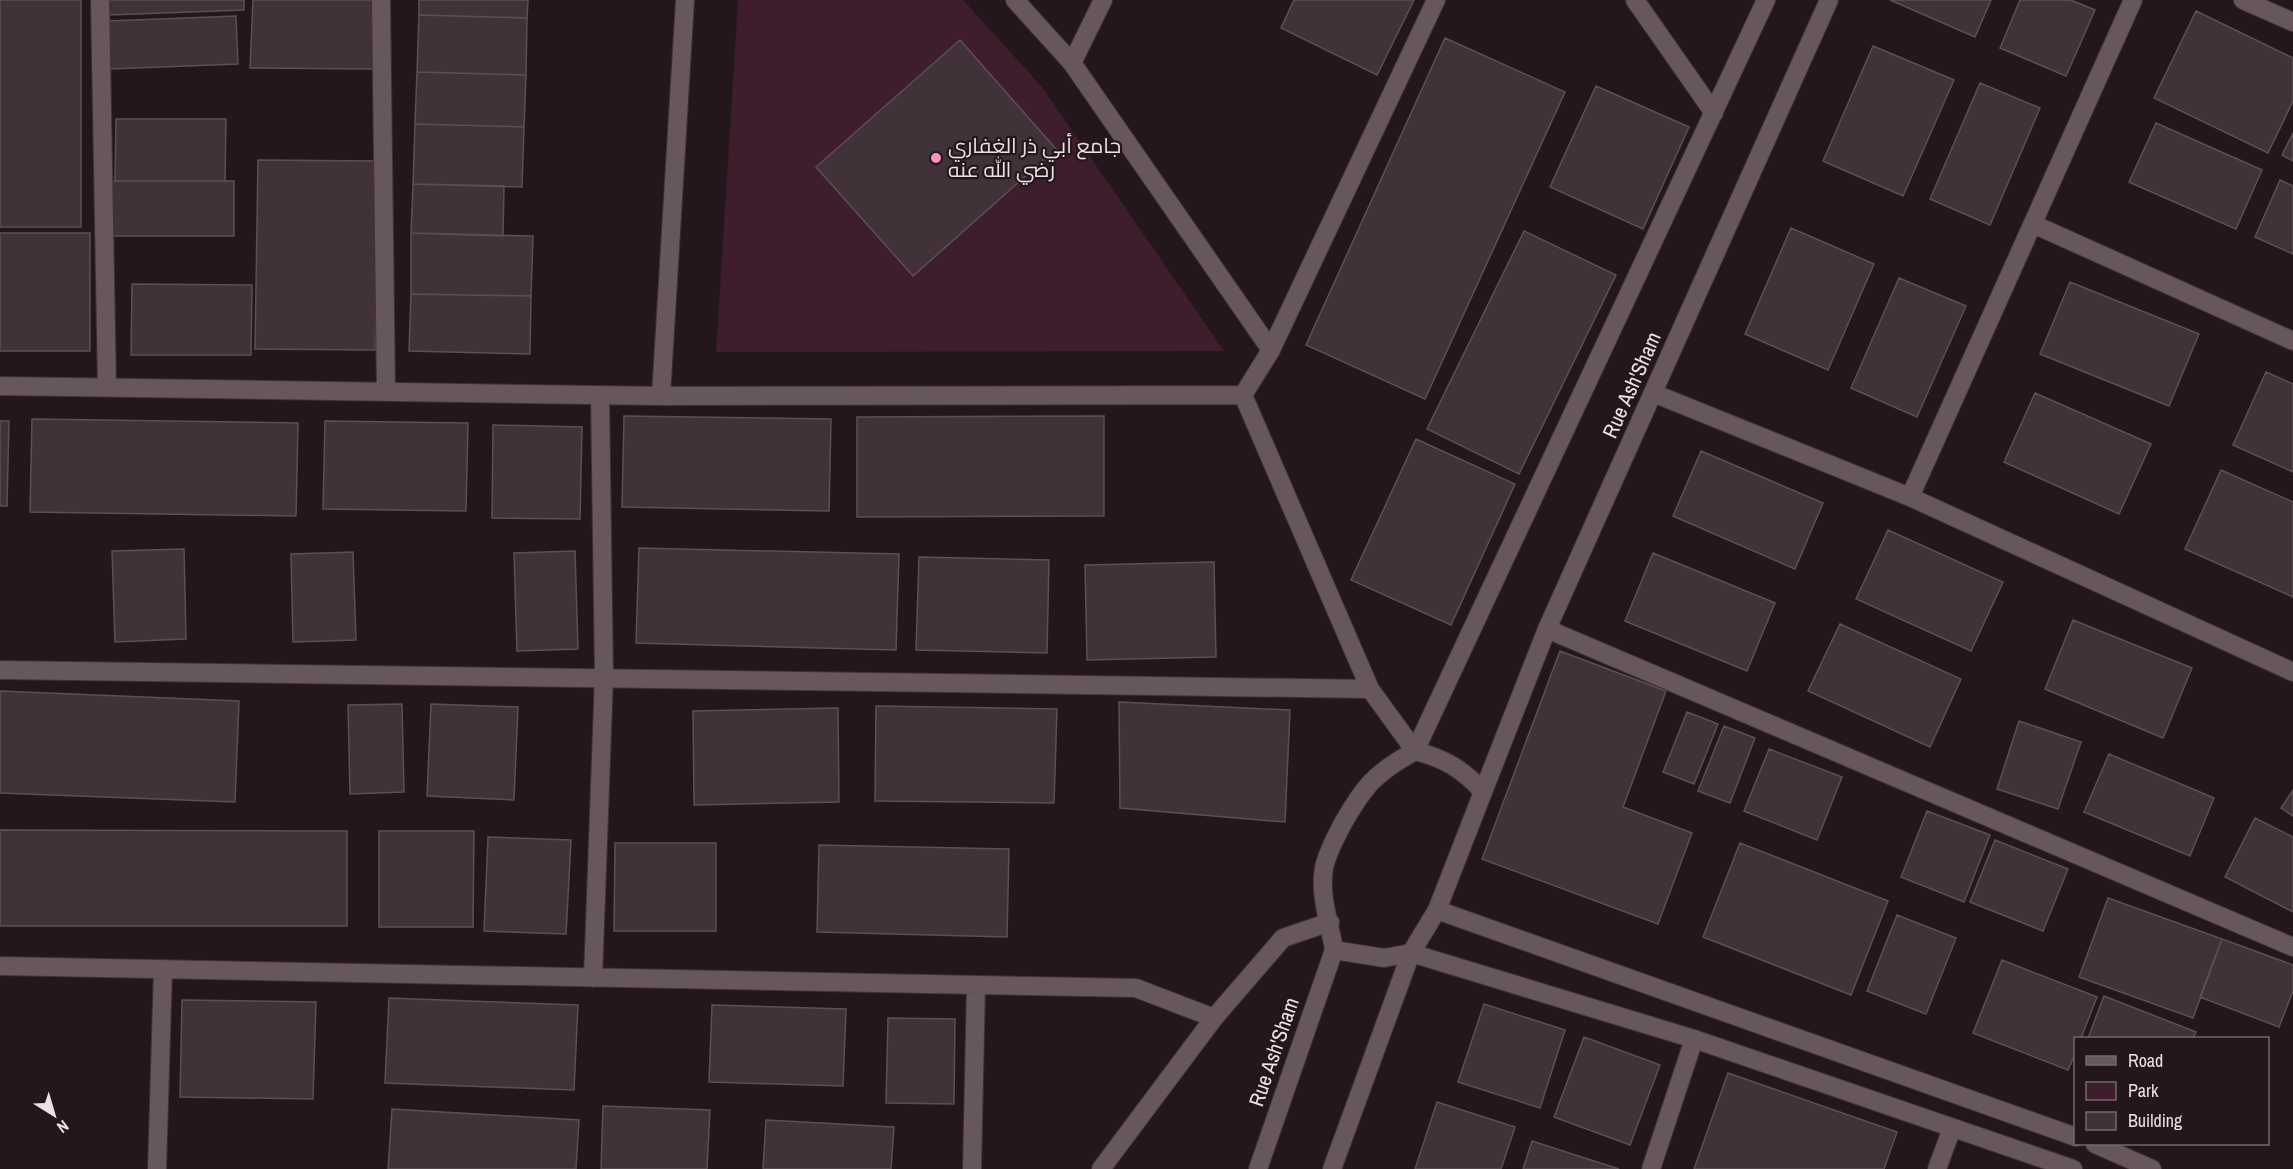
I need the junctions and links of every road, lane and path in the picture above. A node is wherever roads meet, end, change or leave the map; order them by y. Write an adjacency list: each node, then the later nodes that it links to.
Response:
1 (100, 0): 19 (street)
2 (381, 0): 20 (street)
3 (685, 0): 24 (street)
4 (1015, 0): 13 (street)
5 (1103, 0): 13 (street)
6 (1436, 0): 17 (street)
7 (1635, 0): 14 (street)
8 (1767, 0): 14 (street, Rue Ash'Sham)
9 (1829, 0): 21 (street, Rue Ash'Sham)
10 (2133, 0): 15 (street)
11 (2242, 0): 12 (street)
12 (2293, 22)
13 (1072, 63): 17 (street)
14 (1714, 113): 31 (street, Rue Ash'Sham)
15 (2033, 224): 16 (street); 25 (street)
16 (2293, 341)
17 (1271, 350): 22 (street)
18 (0, 386): 19 (street)
19 (107, 387): 20 (street)
20 (386, 392): 23 (street)
21 (1653, 393): 25 (street); 26 (street, Rue Ash'Sham)
22 (1243, 394): 24 (street); 30 (street)
23 (600, 395): 24 (street); 29 (street)
24 (661, 396)
25 (1910, 497): 28 (street)
26 (1547, 629): 32 (street, Rue Ash'Sham); 35 (street)
27 (0, 670): 29 (street)
28 (2293, 672)
29 (604, 676): 30 (street); 40 (street)
30 (1370, 689): 31 (street)
31 (1415, 751): 32 (street); 34 (street)
32 (1483, 792): 33 (street, Rue Ash'Sham)
33 (1437, 910): 37 (street, Rue Ash'Sham); 45 (street)
34 (1330, 922): 36 (street); 42 (street)
35 (2293, 947)
36 (1334, 950): 37 (street); 50 (street, Rue Ash'Sham)
37 (1411, 953): 43 (street); 51 (street)
38 (0, 966): 39 (street)
39 (163, 969): 40 (street); 47 (street)
40 (593, 978): 41 (street)
41 (976, 985): 42 (street); 48 (street)
42 (1214, 1018): 49 (street)
43 (1694, 1039): 44 (street); 52 (street)
44 (1952, 1128): 53 (street); 54 (street)
45 (2074, 1136)
46 (2098, 1145): 55 (street)
47 (157, 1169)
48 (972, 1169)
49 (1101, 1169)
50 (1258, 1169)
51 (1332, 1169)
52 (1651, 1169)
53 (1937, 1169)
54 (2073, 1169)
55 (2152, 1169)

